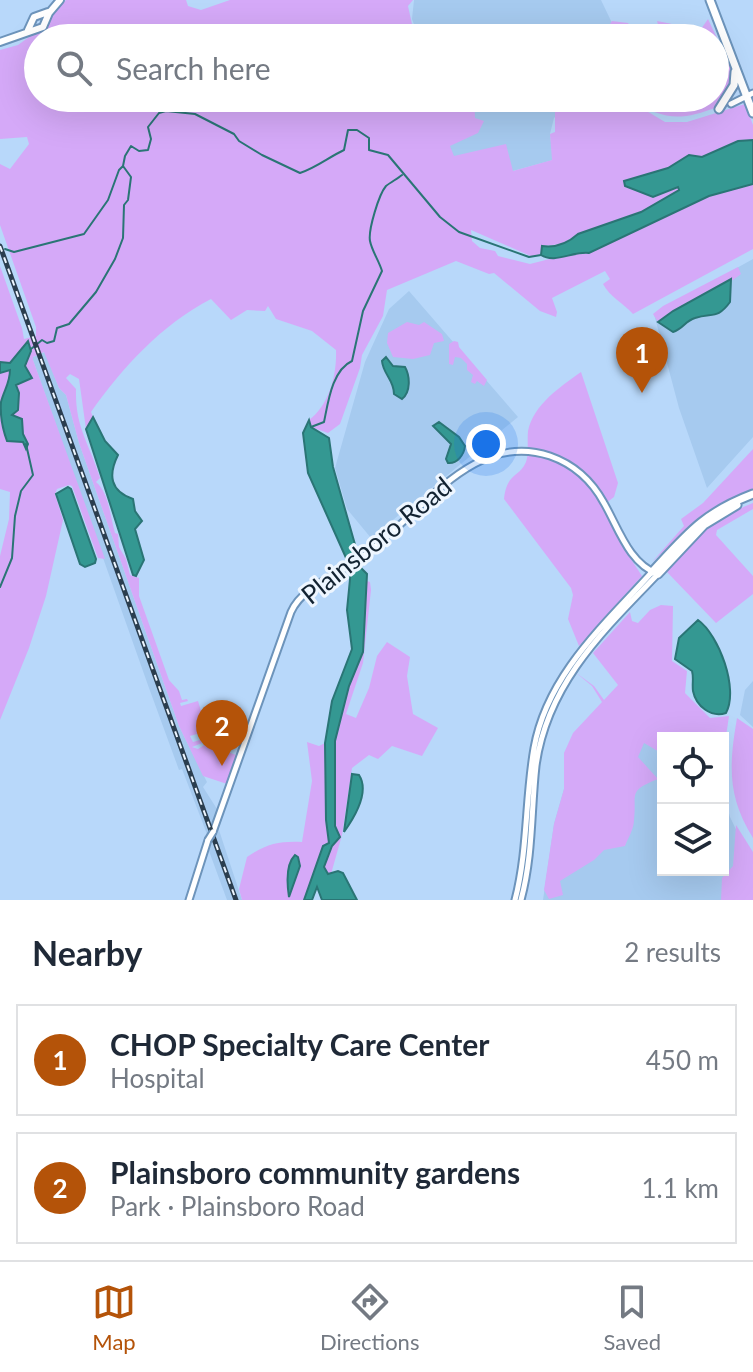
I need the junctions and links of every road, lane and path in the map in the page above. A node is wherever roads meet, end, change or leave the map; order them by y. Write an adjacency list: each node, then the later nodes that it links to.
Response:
1 (60, 0): 3 (main road)
2 (712, 0): 6 (highway); 7 (highway)
3 (43, 17): 4 (main road); 5 (main road)
4 (35, 24)
5 (44, 24)
6 (721, 24)
7 (722, 24)
8 (24, 34): 9 (main road)
9 (0, 42)
10 (729, 42): 13 (highway)
11 (729, 48): 12 (highway)
12 (734, 62): 13 (highway); 14 (highway)
13 (751, 96): 14 (street); 15 (highway)
14 (729, 100)
15 (753, 113)
16 (753, 497): 17 (highway)
17 (655, 574): 18 (street, Plainsboro Road, bridge); 19 (street)
18 (189, 900)
19 (518, 900)

